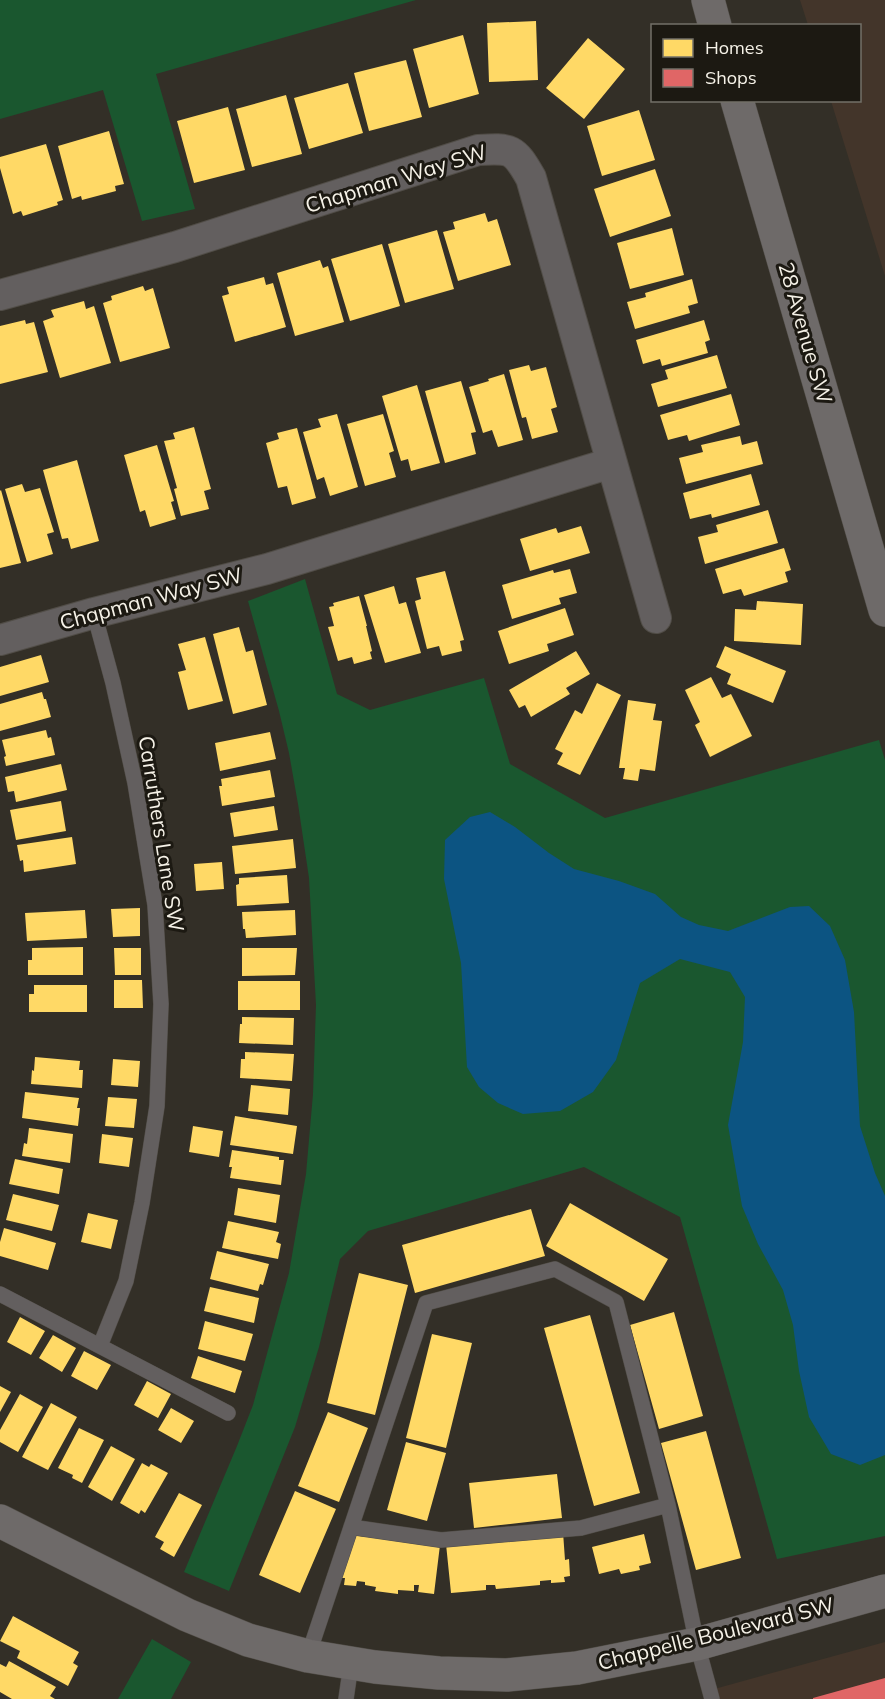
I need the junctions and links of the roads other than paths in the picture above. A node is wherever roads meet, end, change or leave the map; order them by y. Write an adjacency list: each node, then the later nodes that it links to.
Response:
1 (708, 0): 2 (street)
2 (714, 24)
3 (738, 102): 6 (street, 28 Avenue SW)
4 (0, 295): 5 (street, Chapman Way SW)
5 (611, 463): 9 (street, Chapman Way SW); 10 (street, Chapman Way SW)
6 (872, 565): 7 (street, 28 Avenue SW); 8 (street, 28 Avenue SW)
7 (885, 596)
8 (885, 610)
9 (94, 613): 11 (street, Chapman Way SW); 13 (lane, Carruthers Lane SW)
10 (656, 618)
11 (0, 640)
12 (0, 1294): 13 (lane)
13 (100, 1346): 14 (lane)
14 (228, 1413)
15 (668, 1505): 17 (lane); 17 (lane); 19 (lane)
16 (1, 1524): 20 (street, Chappelle Boulevard SW)
17 (351, 1527): 20 (lane)
18 (885, 1591): 19 (street, Chappelle Boulevard SW)
19 (697, 1644): 21 (street, Chappelle Boulevard SW); 23 (lane)
20 (308, 1656): 21 (street, Chappelle Boulevard SW)
21 (351, 1664): 22 (lane)
22 (346, 1699)
23 (712, 1699)

